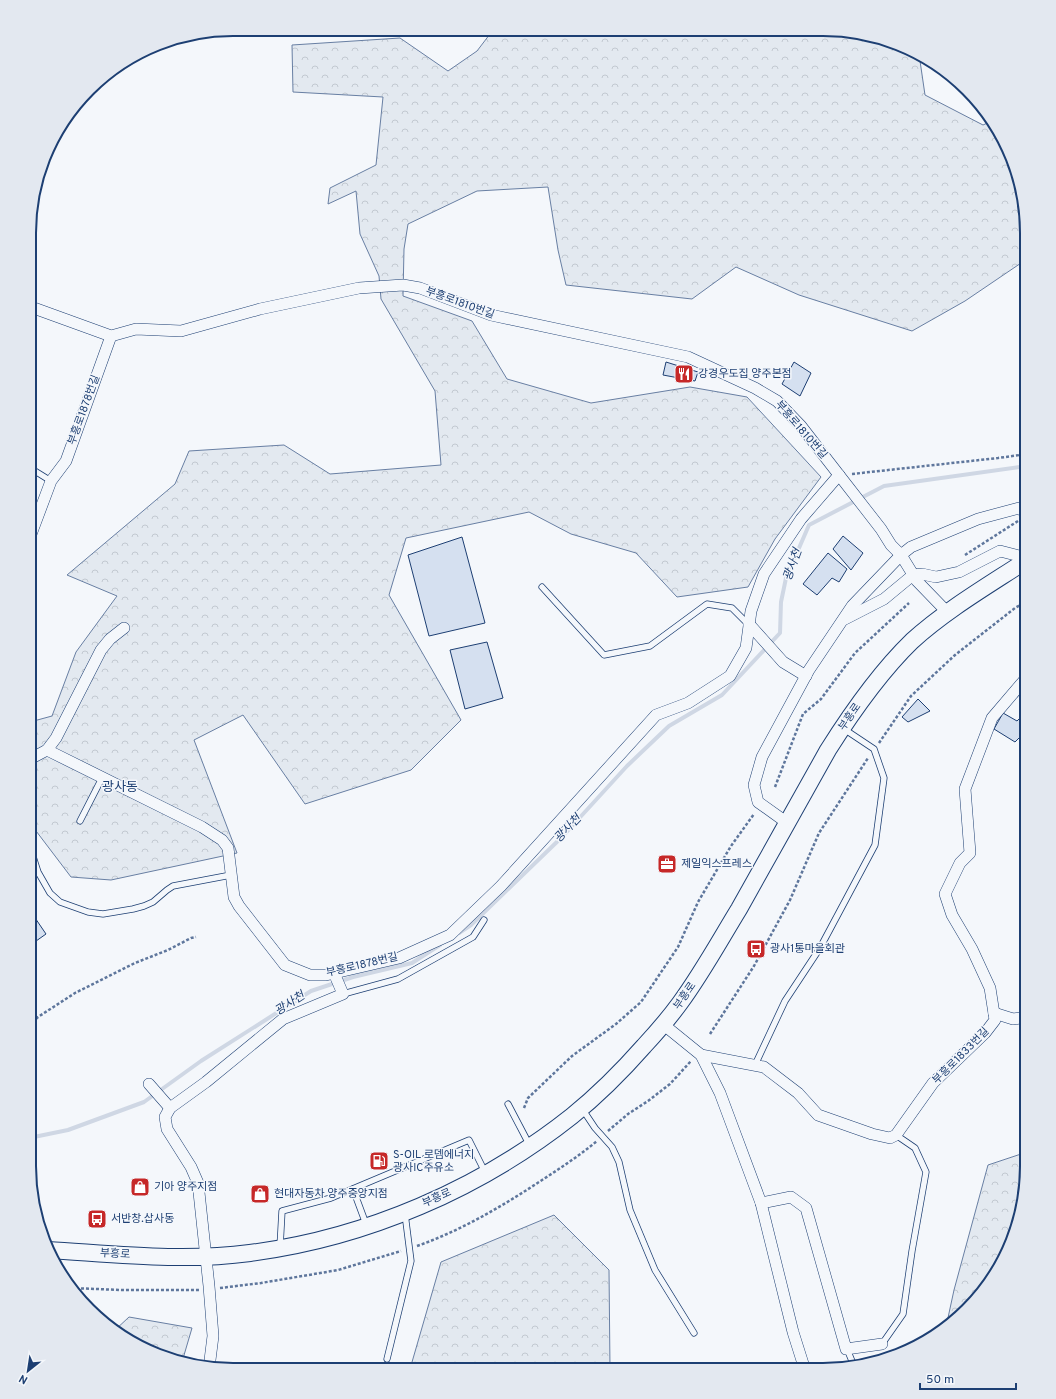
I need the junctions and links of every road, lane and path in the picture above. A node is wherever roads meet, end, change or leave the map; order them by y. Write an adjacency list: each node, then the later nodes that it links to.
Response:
1 (36, 310): 2 (street)
2 (110, 336): 5 (street, 부흥로1810번길); 6 (street, 부흥로1878번길)
3 (1020, 455): 5 (path)
4 (36, 472): 6 (lane)
5 (839, 475): 10 (street, 부흥로1810번길); 20 (street)
6 (51, 481): 9 (street, 부흥로1878번길)
7 (1020, 509): 10 (street)
8 (1020, 519): 11 (path)
9 (36, 520)
10 (901, 555): 14 (street); 19 (street)
11 (960, 557)
12 (1020, 557): 14 (street)
13 (1020, 564): 18 (main road, 부흥로)
14 (913, 576): 18 (street); 19 (street)
15 (542, 587): 20 (lane)
16 (909, 603): 29 (path)
17 (1020, 605): 25 (path)
18 (948, 613): 24 (main road, 부흥로)
19 (844, 619): 22 (street)
20 (752, 627): 22 (street); 37 (street, 부흥로1878번길)
21 (124, 628): 26 (street)
22 (806, 676): 32 (street)
23 (1020, 684): 39 (street, 부흥로1833번길)
24 (842, 728): 25 (lane); 32 (main road, 부흥로)
25 (874, 749): 43 (path); 45 (lane)
26 (47, 750): 27 (street); 28 (street, 부흥로1878번길)
27 (36, 756)
28 (102, 778): 31 (lane); 34 (street, 부흥로1878번길)
29 (774, 787)
30 (754, 814): 49 (path)
31 (80, 821)
32 (786, 822): 42 (main road, 부흥로)
33 (36, 866): 34 (lane)
34 (231, 875): 37 (street, 부흥로1878번길)
35 (484, 920): 38 (lane)
36 (196, 937): 41 (path)
37 (334, 974): 38 (street)
38 (343, 992): 48 (street)
39 (994, 1013): 40 (street, 부흥로1833번길); 51 (street, 부흥로1833번길)
40 (1020, 1018)
41 (36, 1019)
42 (664, 1024): 44 (street); 50 (main road, 부흥로)
43 (710, 1034)
44 (701, 1055): 45 (street); 55 (street)
45 (752, 1064): 51 (street)
46 (150, 1085): 48 (street)
47 (508, 1104): 52 (lane)
48 (170, 1108): 60 (street)
49 (524, 1108)
50 (581, 1108): 52 (main road, 부흥로); 61 (lane)
51 (896, 1135): 62 (lane)
52 (530, 1146): 53 (main road, 부흥로)
53 (486, 1174): 54 (lane); 56 (main road, 부흥로)
54 (353, 1189): 57 (lane); 58 (lane)
55 (761, 1203): 63 (street); 67 (street)
56 (405, 1212): 57 (main road, 부흥로); 64 (lane)
57 (367, 1226): 58 (main road, 부흥로)
58 (280, 1248): 60 (main road, 부흥로)
59 (55, 1250): 60 (main road, 부흥로)
60 (206, 1256): 65 (street)
61 (694, 1333)
62 (882, 1344): 63 (street)
63 (846, 1348): 66 (lane)
64 (387, 1359)
65 (210, 1361)
66 (852, 1361)
67 (803, 1363)

